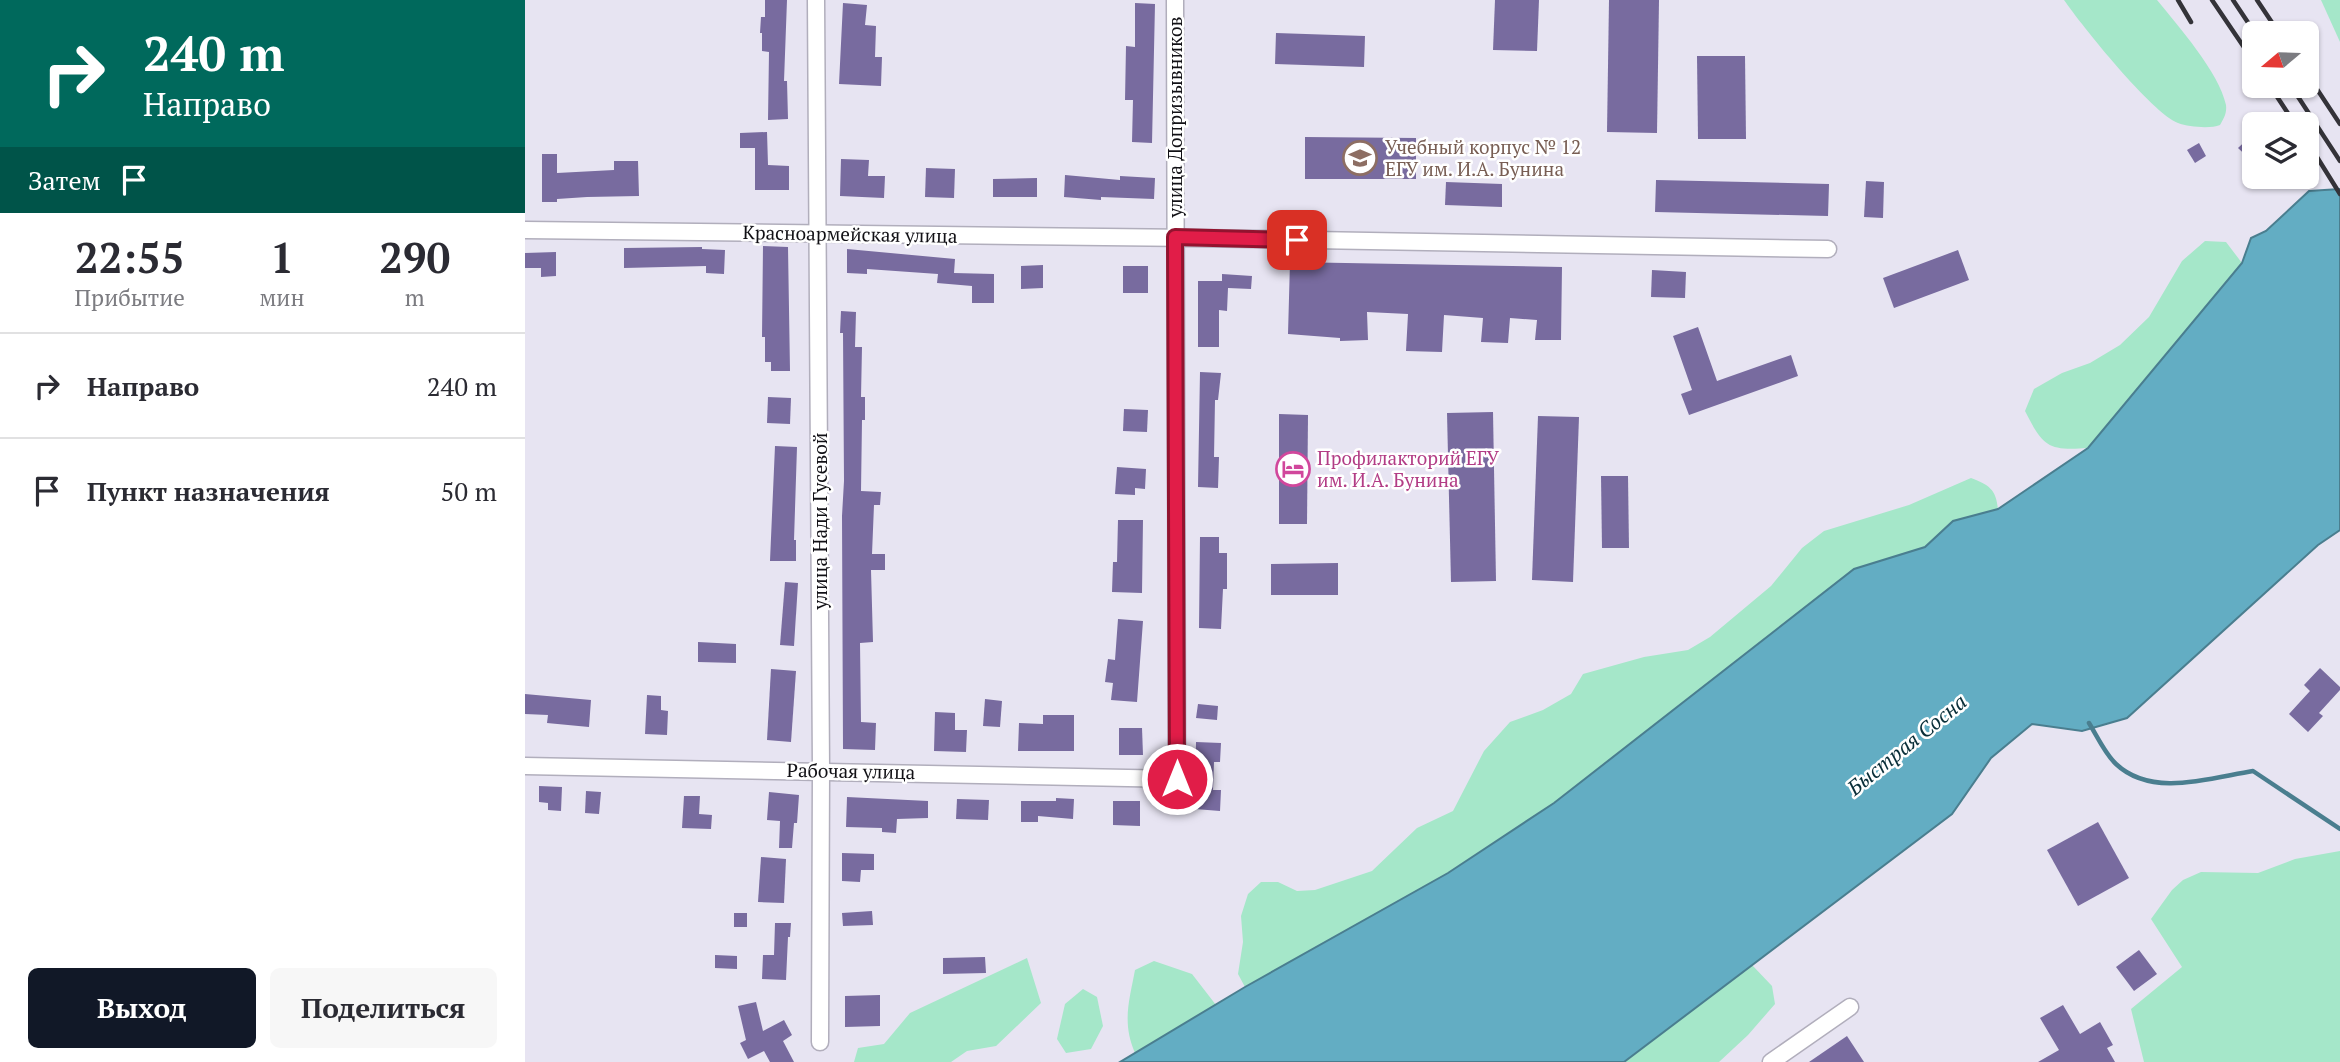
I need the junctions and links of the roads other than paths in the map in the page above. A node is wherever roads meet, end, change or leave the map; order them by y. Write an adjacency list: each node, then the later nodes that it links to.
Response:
1 (816, 0): 4 (street, улица Нади Гусевой)
2 (1175, 0): 5 (street, улица Допризывников)
3 (525, 230): 4 (street, Красноармейская улица)
4 (818, 233): 5 (street, Красноармейская улица); 8 (street, улица Нади Гусевой)
5 (1175, 237): 6 (street, Красноармейская улица); 9 (street, улица Допризывников)
6 (1828, 249)
7 (525, 766): 8 (street, Рабочая улица)
8 (821, 770): 9 (street, Рабочая улица); 11 (street, улица Нади Гусевой)
9 (1177, 779)
10 (1850, 1007): 12 (street)
11 (820, 1042)
12 (1771, 1062)

